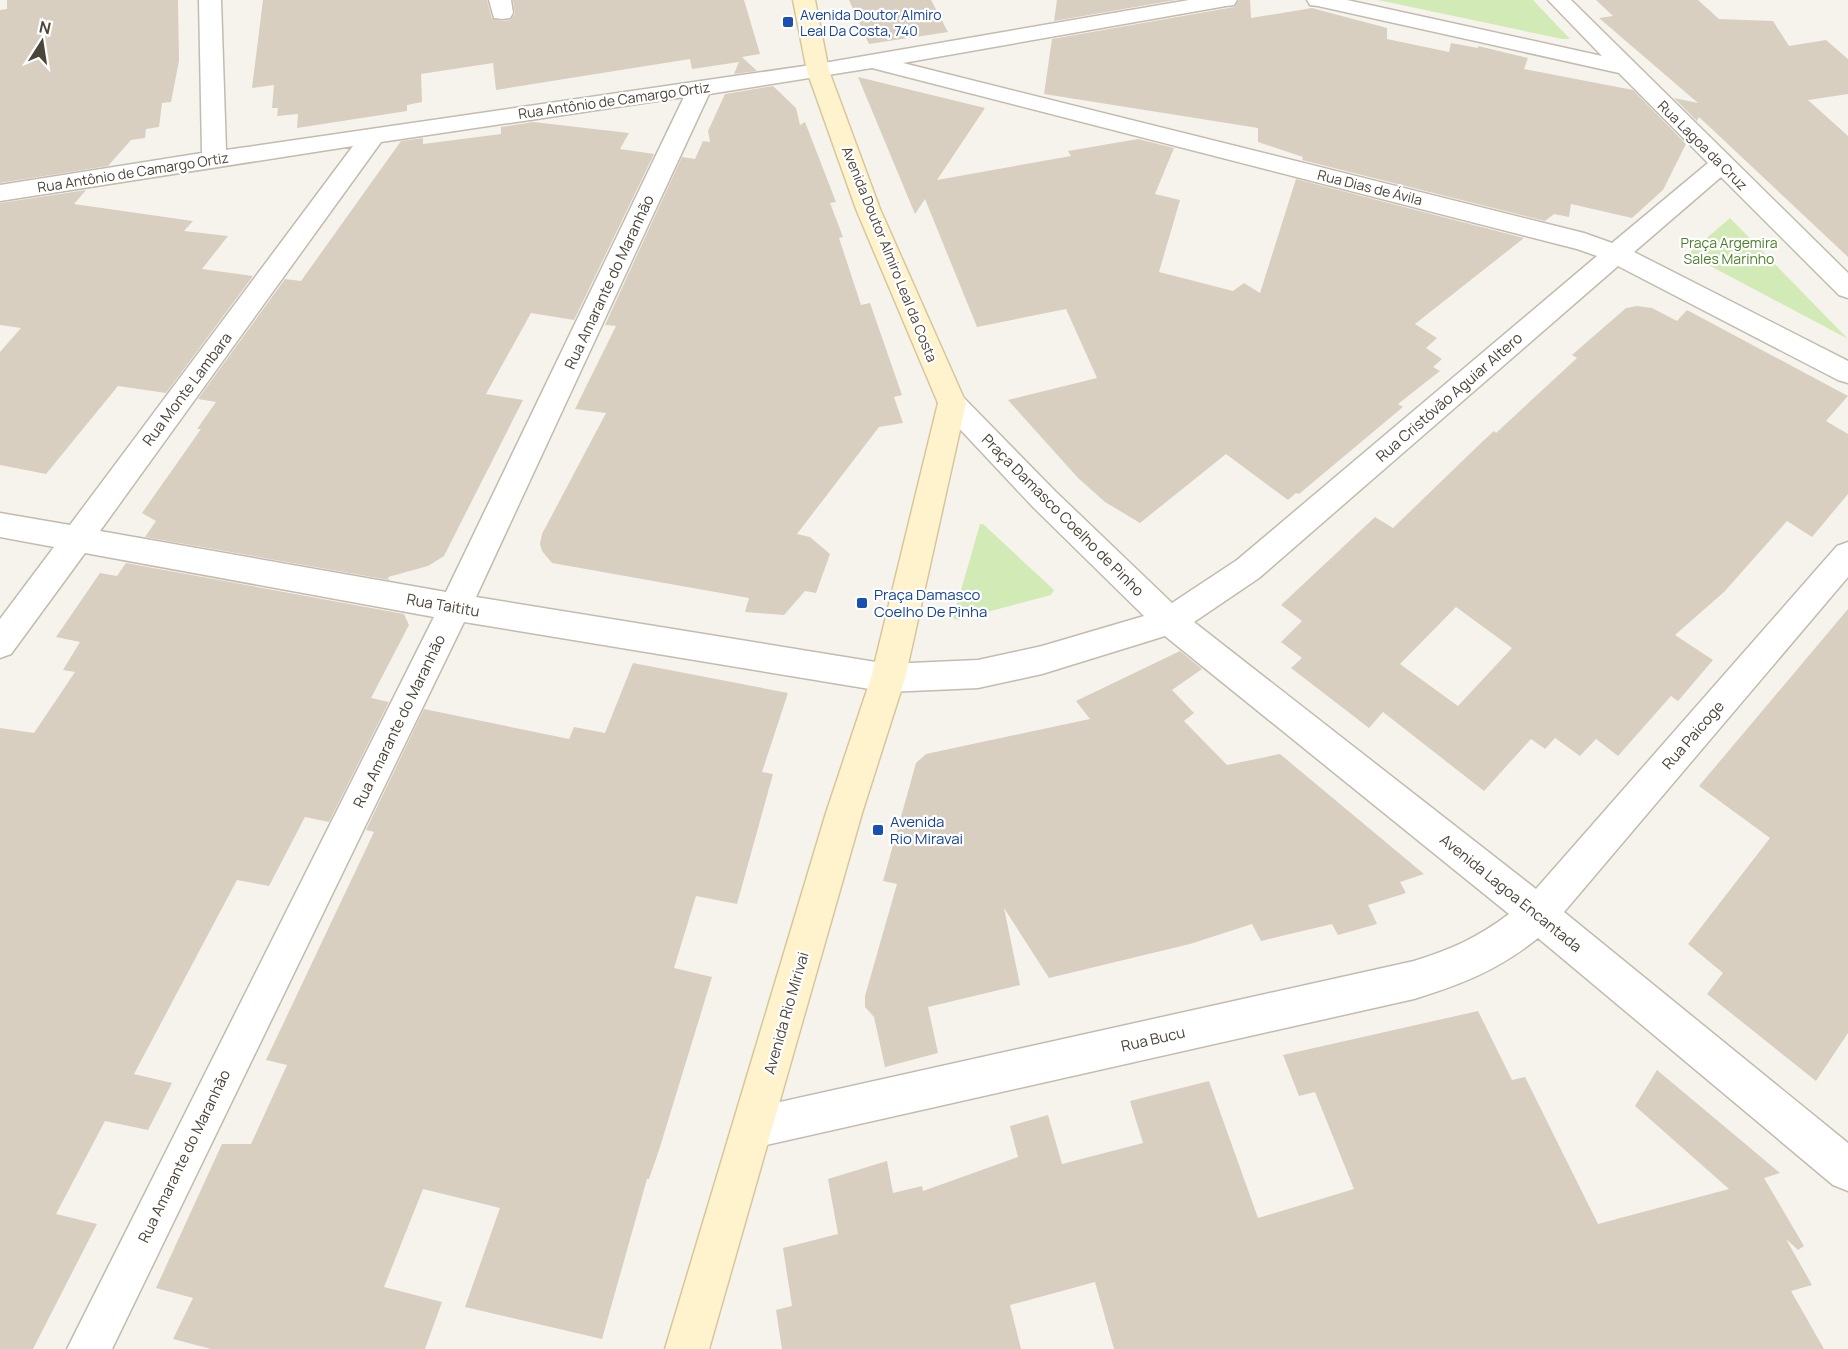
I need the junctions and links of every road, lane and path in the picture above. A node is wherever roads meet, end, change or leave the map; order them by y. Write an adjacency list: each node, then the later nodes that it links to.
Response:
1 (210, 0): 11 (street)
2 (804, 0): 8 (street, Avenida Doutor Almiro Leal da Costa)
3 (1226, 0): 6 (street, Rua Antônio de Camargo Ortiz)
4 (1317, 0): 7 (street)
5 (1559, 0): 7 (street, Rua Lagoa da Cruz)
6 (870, 61): 8 (street, Rua Antônio de Camargo Ortiz); 14 (street, Rua Dias de Ávila)
7 (1626, 68): 12 (street, Rua Lagoa da Cruz)
8 (818, 71): 9 (street, Rua Antônio de Camargo Ortiz); 17 (street, Avenida Doutor Almiro Leal da Costa)
9 (700, 87): 10 (street, Rua Antônio de Camargo Ortiz); 21 (street, Rua Amarante do Maranhão)
10 (374, 135): 11 (street, Rua Antônio de Camargo Ortiz); 19 (street, Rua Monte Lambara)
11 (214, 159): 13 (street, Rua Antônio de Camargo Ortiz)
12 (1721, 164): 14 (street, Rua Cristóvão Aguiar Altero); 15 (street, Rua Lagoa da Cruz)
13 (0, 193)
14 (1616, 254): 16 (street, Rua Dias de Ávila); 22 (street, Rua Cristóvão Aguiar Altero)
15 (1848, 289)
16 (1848, 373)
17 (951, 403): 22 (street, Praça Damasco Coelho de Pinho); 24 (street)
18 (0, 525): 19 (street, Rua Taititu)
19 (77, 537): 21 (street, Rua Taititu); 23 (street, Rua Monte Lambara)
20 (1848, 555): 25 (street, Rua Paicoge)
21 (455, 607): 24 (street, Rua Taititu); 28 (street, Rua Amarante do Maranhão)
22 (1170, 621): 24 (street); 25 (street, Avenida Lagoa Encantada)
23 (0, 644)
24 (888, 678): 26 (street, Avenida Rio Mirivai)
25 (1538, 914): 26 (street, Rua Bucu); 27 (street, Avenida Lagoa Encantada)
26 (753, 1128): 29 (street, Avenida Rio Mirivai)
27 (1848, 1170)
28 (89, 1349)
29 (687, 1349)

